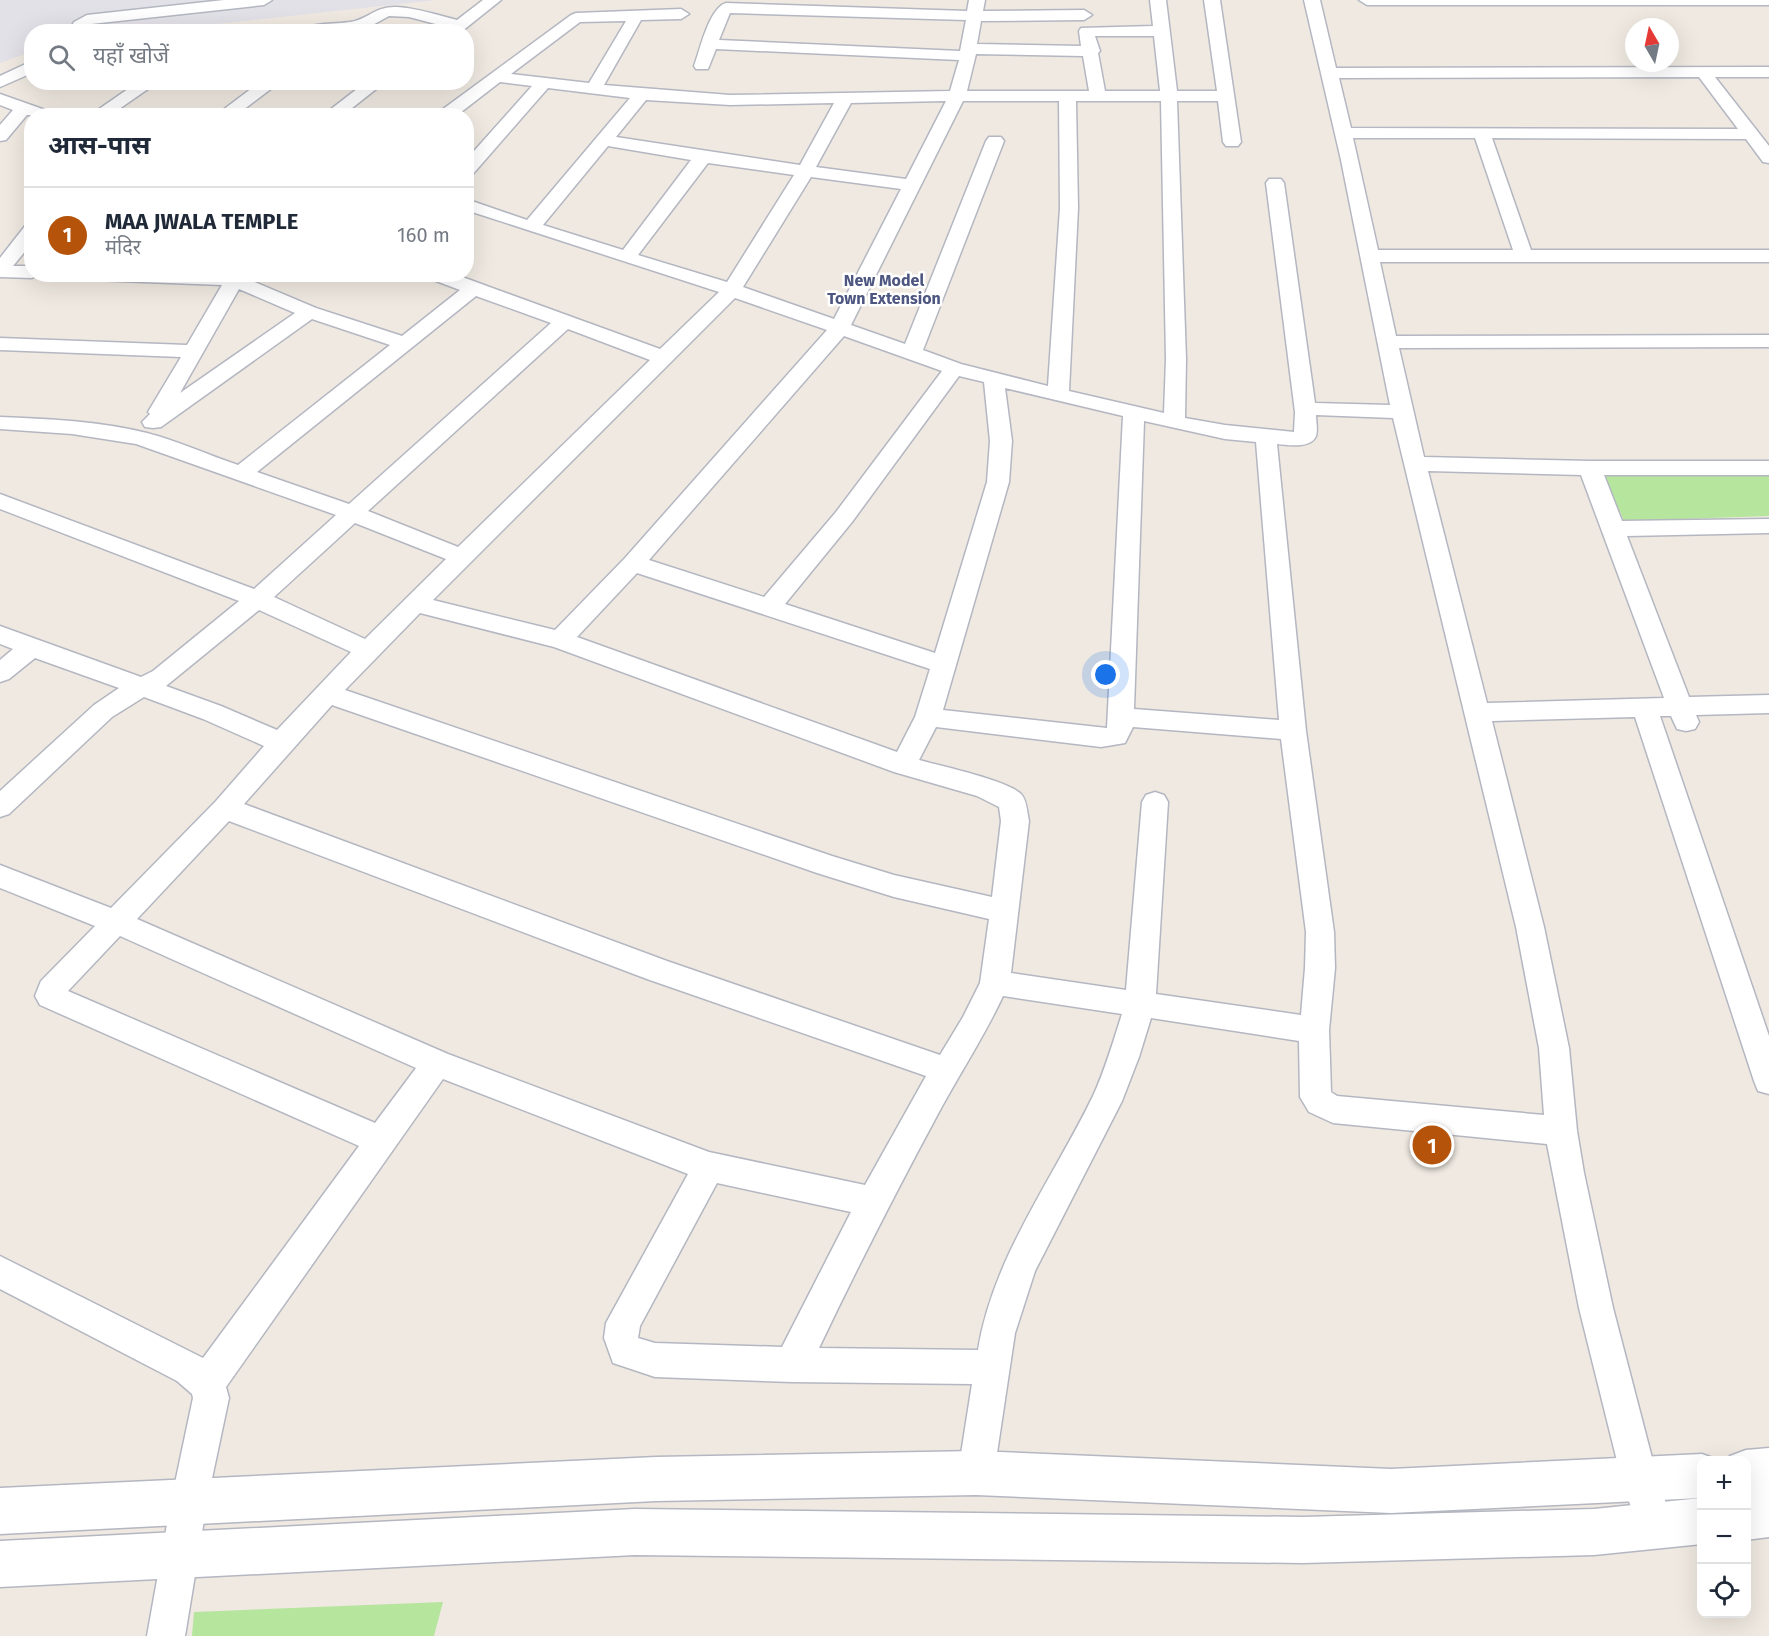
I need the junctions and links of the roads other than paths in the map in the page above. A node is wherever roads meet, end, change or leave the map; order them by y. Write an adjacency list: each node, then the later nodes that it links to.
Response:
1 (264, 0): 14 (street)
2 (493, 0): 17 (street)
3 (1158, 0): 18 (street)
4 (1212, 0): 39 (street)
5 (1312, 0): 25 (street)
6 (1367, 0): 7 (street)
7 (1430, 0): 8 (street)
8 (1652, 0): 9 (street)
9 (1769, 0)
10 (975, 8): 13 (street); 19 (street); 21 (street)
11 (681, 14): 12 (street)
12 (636, 16): 27 (street); 33 (street)
13 (1084, 16): 18 (street); 20 (street)
14 (81, 24)
15 (361, 24): 16 (street)
16 (440, 24)
17 (460, 24)
18 (1161, 31): 38 (street)
19 (709, 44): 21 (street); 22 (street)
20 (1092, 51): 21 (street); 37 (street)
21 (968, 53): 35 (street)
22 (702, 66)
23 (24, 70): 28 (street)
24 (1769, 72): 26 (street)
25 (1330, 73): 26 (street); 47 (street)
26 (1704, 73): 48 (street)
27 (496, 77): 29 (street); 46 (street)
28 (0, 82)
29 (543, 84): 33 (street); 56 (street)
30 (138, 90): 43 (street)
31 (260, 90): 44 (street)
32 (366, 90): 45 (street)
33 (594, 90): 34 (street)
34 (642, 95): 40 (street); 51 (street)
35 (957, 96): 36 (street); 40 (street); 59 (street)
36 (1067, 96): 37 (street); 86 (street)
37 (1098, 96): 38 (street)
38 (1169, 96): 39 (street); 90 (street)
39 (1227, 96): 53 (street)
40 (846, 97): 57 (street)
41 (0, 99): 42 (street)
42 (24, 108): 49 (street)
43 (109, 108)
44 (235, 108)
45 (341, 108)
46 (455, 108)
47 (1344, 133): 50 (street); 63 (street)
48 (1751, 134): 50 (street); 55 (street)
49 (0, 135)
50 (1482, 135): 64 (street)
51 (603, 140): 54 (street); 61 (street)
52 (995, 141): 82 (street)
53 (1232, 142)
54 (703, 157): 57 (street); 66 (street)
55 (1769, 158)
56 (474, 162)
57 (806, 170): 59 (street); 73 (street)
58 (1275, 183): 87 (street)
59 (911, 184): 76 (street)
60 (474, 207): 61 (street)
61 (531, 227): 66 (street)
62 (24, 240): 67 (street)
63 (1370, 256): 64 (street); 78 (street)
64 (1524, 256): 65 (street)
65 (1769, 256)
66 (627, 257): 73 (street)
67 (0, 270): 68 (street)
68 (24, 272)
69 (233, 282): 81 (street)
70 (246, 282): 74 (street)
71 (455, 282): 72 (street)
72 (473, 289): 75 (street); 79 (street)
73 (732, 290): 76 (street); 83 (street)
74 (309, 312): 79 (street); 92 (street)
75 (564, 322): 83 (street); 99 (street)
76 (840, 328): 82 (street); 103 (street)
77 (1769, 341): 78 (street)
78 (1389, 342): 88 (street)
79 (405, 343): 97 (street)
80 (0, 344): 81 (street)
81 (195, 351): 92 (street)
82 (912, 352): 84 (street)
83 (662, 357): 102 (street)
84 (954, 368): 85 (street); 106 (street)
85 (994, 379): 86 (street); 111 (street)
86 (1058, 395): 89 (street)
87 (1306, 412): 88 (street); 93 (street)
88 (1402, 412): 94 (street)
89 (1134, 413): 90 (street); 119 (street)
90 (1174, 422): 93 (street)
91 (4, 426): 92 (street)
92 (148, 431): 97 (street)
93 (1266, 437): 122 (street)
94 (1417, 464): 95 (street); 120 (street)
95 (1590, 468): 96 (street); 101 (street)
96 (1769, 468)
97 (241, 474): 99 (street)
98 (0, 501): 104 (street)
99 (352, 513): 102 (street); 104 (street)
100 (1769, 525): 101 (street)
101 (1613, 529): 116 (street)
102 (462, 557): 105 (street)
103 (633, 563): 106 (street); 108 (street)
104 (257, 599): 110 (street); 113 (street)
105 (416, 604): 108 (street); 110 (street)
106 (768, 608): 111 (street)
107 (0, 634): 109 (street)
108 (560, 640): 124 (street)
109 (31, 648): 112 (street); 113 (street)
110 (368, 650): 114 (street)
111 (942, 664): 118 (street)
112 (0, 673)
113 (145, 687): 123 (street); 126 (street)
114 (328, 694): 123 (street); 129 (street)
115 (1769, 704): 116 (street)
116 (1683, 715): 117 (street); 121 (street)
117 (1647, 716): 120 (street); 136 (street)
118 (928, 717): 119 (street); 124 (street)
119 (1121, 717): 122 (street)
120 (1479, 720): 137 (street)
121 (1769, 721)
122 (1293, 731): 133 (street)
123 (281, 743): 127 (street)
124 (903, 765): 129 (street)
125 (1155, 802): 132 (street)
126 (0, 807)
127 (225, 808): 130 (street); 135 (street)
128 (0, 876): 130 (street)
129 (1004, 911): 131 (street)
130 (116, 922): 134 (street); 138 (street)
131 (995, 983): 132 (street); 135 (street)
132 (1140, 1004): 133 (street); 143 (street)
133 (1314, 1030): 137 (street)
134 (437, 1063): 138 (street); 139 (street)
135 (946, 1070): 140 (street)
136 (1769, 1081)
137 (1561, 1131): 149 (street)
138 (382, 1141): 144 (street)
139 (709, 1167): 140 (street); 142 (street)
140 (873, 1202): 142 (street)
141 (0, 1272): 144 (street)
142 (792, 1365): 143 (street)
143 (992, 1367): 147 (street)
144 (207, 1383): 150 (street)
145 (1769, 1470): 146 (main road)
146 (1751, 1472)
147 (976, 1473): 149 (main road); 150 (main road)
148 (1697, 1476): 149 (main road)
149 (1641, 1481): 155 (street)
150 (189, 1502): 151 (main road); 156 (street)
151 (0, 1511)
152 (1769, 1514): 153 (main road)
153 (1751, 1516)
154 (1697, 1521): 155 (main road)
155 (1654, 1526): 156 (main road)
156 (181, 1553): 157 (main road); 158 (street)
157 (0, 1564)
158 (166, 1636)

